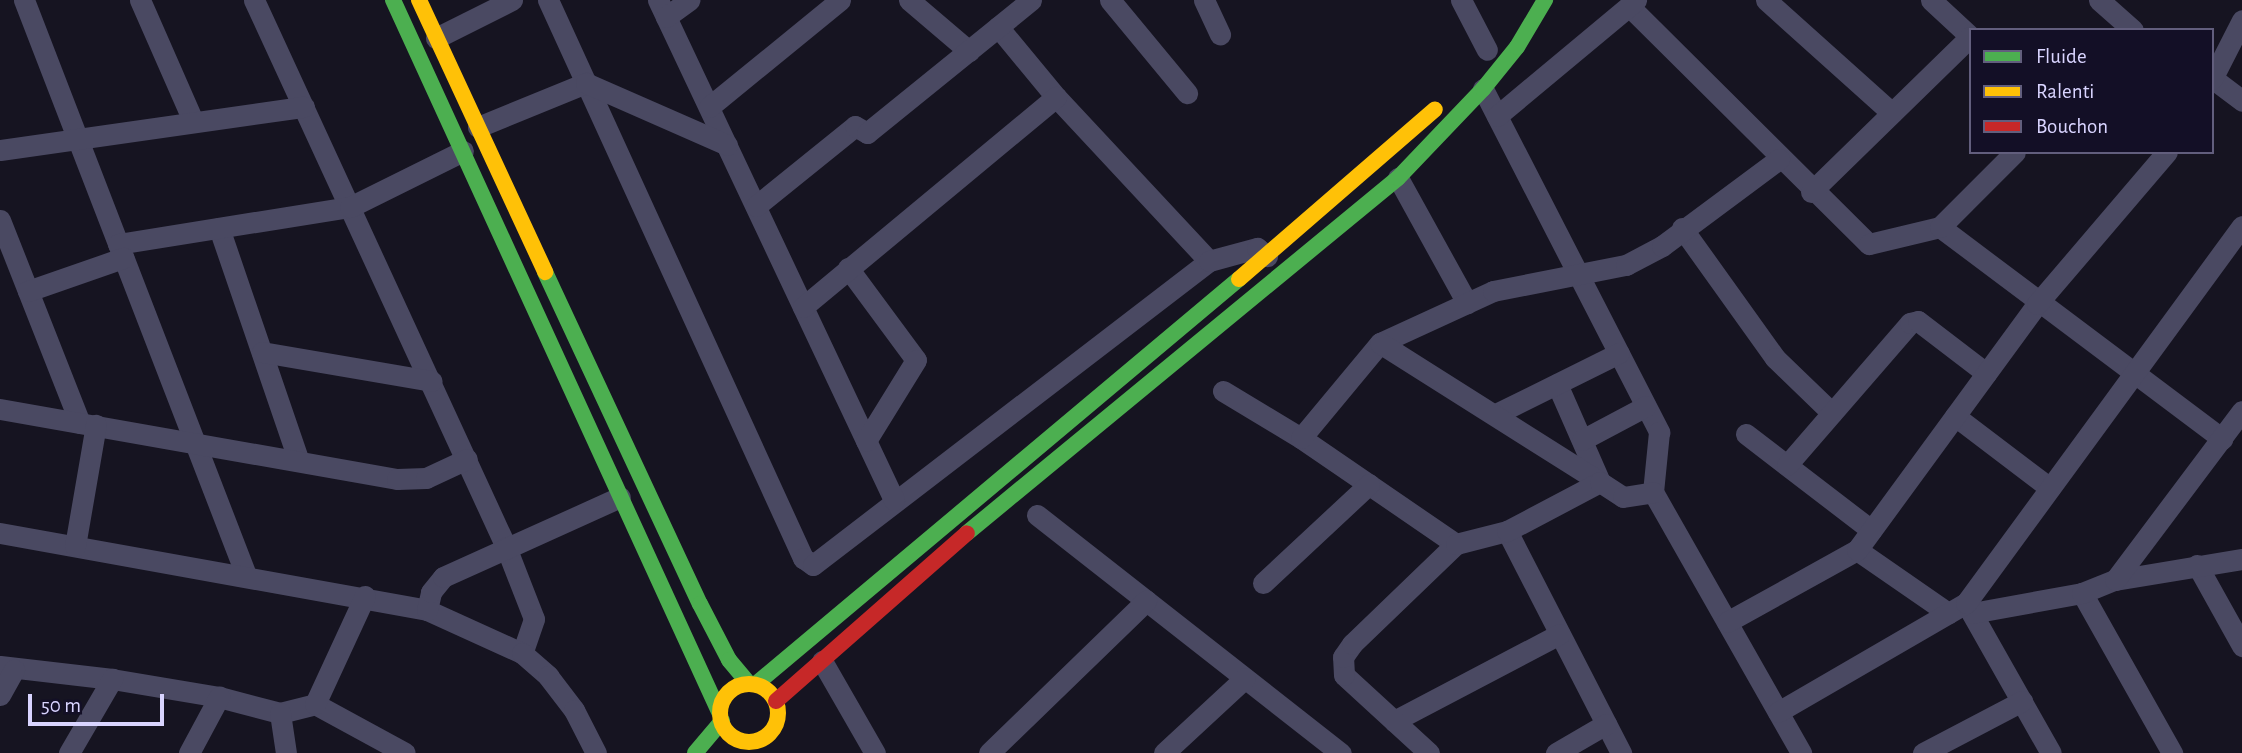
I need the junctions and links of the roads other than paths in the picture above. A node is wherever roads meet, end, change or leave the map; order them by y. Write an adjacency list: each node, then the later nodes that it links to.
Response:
1 (24, 0): 44 (street)
2 (140, 0): 42 (street)
3 (254, 0): 38 (street)
4 (393, 0): 47 (main road)
5 (419, 0): 26 (main road)
6 (512, 0): 26 (street)
7 (548, 0): 32 (street)
8 (689, 0): 20 (street)
9 (840, 0): 39 (street)
10 (909, 0): 29 (street)
11 (1031, 0): 22 (street)
12 (1110, 0): 34 (street)
13 (1204, 0): 24 (street)
14 (1461, 0): 28 (street)
15 (1545, 0): 33 (main road)
16 (1766, 0): 40 (street)
17 (1930, 0): 25 (street)
18 (2099, 0): 23 (street)
19 (1633, 3): 41 (street); 50 (street)
20 (662, 8): 39 (street)
21 (2242, 20): 30 (street)
22 (998, 27): 29 (street); 36 (street)
23 (2131, 28)
24 (1220, 34)
25 (1969, 36)
26 (436, 38): 43 (main road)
27 (1969, 38): 40 (street)
28 (1487, 49)
29 (969, 51): 53 (street)
30 (2214, 74)
31 (2214, 80): 37 (street)
32 (586, 83): 43 (street); 45 (street); 98 (street)
33 (1483, 89): 41 (street); 51 (main road)
34 (1187, 93)
35 (1448, 95): 61 (main road)
36 (1056, 97): 62 (street); 63 (street)
37 (2242, 101)
38 (303, 107): 42 (street); 54 (street)
39 (709, 107): 45 (street)
40 (1892, 113): 52 (street)
41 (1497, 116): 64 (street)
42 (193, 121): 44 (street)
43 (478, 127): 125 (main road)
44 (80, 138): 46 (street); 60 (street)
45 (727, 145): 53 (street)
46 (0, 150)
47 (463, 151): 54 (street); 97 (main road)
48 (2013, 154): 57 (street)
49 (2165, 154): 67 (street)
50 (1779, 159): 52 (street); 59 (street)
51 (1398, 178): 66 (street); 121 (main road)
52 (1811, 191): 57 (street)
53 (756, 206): 68 (street)
54 (350, 207): 58 (street); 74 (street)
55 (0, 220): 65 (street)
56 (2242, 226): 73 (street)
57 (1940, 227): 67 (street)
58 (219, 228): 60 (street); 70 (street)
59 (1682, 228): 64 (street); 80 (street)
60 (121, 251): 65 (street); 89 (street)
61 (1267, 256): 62 (street); 125 (main road)
62 (1209, 261): 98 (street)
63 (848, 268): 68 (street); 88 (street)
64 (1577, 271): 66 (street); 71 (street)
65 (28, 290): 83 (street)
66 (1467, 303): 69 (street)
67 (2037, 304): 72 (street); 73 (street)
68 (803, 307): 88 (street)
69 (1380, 343): 81 (street); 85 (street)
70 (262, 352): 74 (street); 91 (street)
71 (1619, 353): 75 (street); 77 (street)
72 (1986, 373): 80 (street); 82 (street)
73 (2133, 374): 86 (street); 95 (street)
74 (432, 381): 90 (street)
75 (1557, 384): 81 (street); 87 (street)
76 (1223, 391): 85 (street)
77 (1646, 406): 87 (street); 96 (street)
78 (0, 409): 83 (street)
79 (2242, 411): 86 (street)
80 (1832, 412): 92 (street)
81 (1496, 414): 93 (street)
82 (1955, 416): 95 (street); 100 (street)
83 (88, 424): 89 (street); 104 (street)
84 (1746, 434): 92 (street)
85 (1301, 438): 94 (street)
86 (2222, 439): 110 (street)
87 (1582, 440): 93 (street)
88 (866, 441): 98 (street)
89 (197, 444): 91 (street); 109 (street)
90 (467, 459): 91 (street); 105 (street)
91 (299, 461)
92 (1787, 465): 100 (street)
93 (1600, 482): 96 (street); 101 (street)
94 (1369, 484): 103 (street); 111 (street)
95 (2050, 488): 116 (street)
96 (1653, 492): 117 (street)
97 (620, 497): 105 (street); 133 (main road)
98 (894, 500)
99 (1037, 515): 114 (street)
100 (1871, 530): 106 (street)
101 (1507, 531): 103 (street); 118 (street)
102 (0, 533): 104 (street)
103 (1456, 544): 134 (street)
104 (75, 546): 109 (street)
105 (506, 547): 115 (street); 120 (street)
106 (1857, 550): 116 (street); 117 (street)
107 (2242, 559): 108 (street)
108 (2197, 565): 110 (street); 119 (street)
109 (246, 575): 113 (street)
110 (2115, 580): 112 (street)
111 (1263, 583)
112 (2082, 593): 116 (street); 155 (street)
113 (365, 596): 115 (street); 130 (street)
114 (1146, 601): 123 (street); 147 (street)
115 (427, 610): 120 (street)
116 (1962, 610): 129 (street); 131 (street)
117 (1727, 622): 131 (street)
118 (1560, 634): 134 (street); 135 (street)
119 (2242, 646)
120 (522, 653): 143 (street)
121 (822, 661): 128 (main road); 146 (street)
122 (7, 668): 124 (street); 126 (street)
123 (1245, 678): 148 (street); 149 (street)
124 (112, 679): 127 (street); 139 (street)
125 (752, 684): 128 (main road); 133 (main road)
126 (0, 695)
127 (219, 697): 132 (street); 140 (street)
128 (776, 701): 136 (main road)
129 (2022, 701): 137 (street); 154 (street)
130 (315, 704): 132 (street); 142 (street)
131 (1778, 712): 138 (street)
132 (280, 713): 141 (street)
133 (721, 718): 136 (main road); 144 (main road)
134 (1394, 721): 150 (street)
135 (1606, 724): 151 (street); 152 (street)
136 (741, 740): 145 (main road)
137 (1947, 748): 153 (street)
138 (1794, 751)
139 (69, 753)
140 (190, 753)
141 (286, 753)
142 (405, 753)
143 (596, 753)
144 (695, 753)
145 (730, 753)
146 (874, 753)
147 (989, 753)
148 (1164, 753)
149 (1341, 753)
150 (1429, 753)
151 (1556, 753)
152 (1621, 753)
153 (1923, 753)
154 (2051, 753)
155 (2172, 753)

